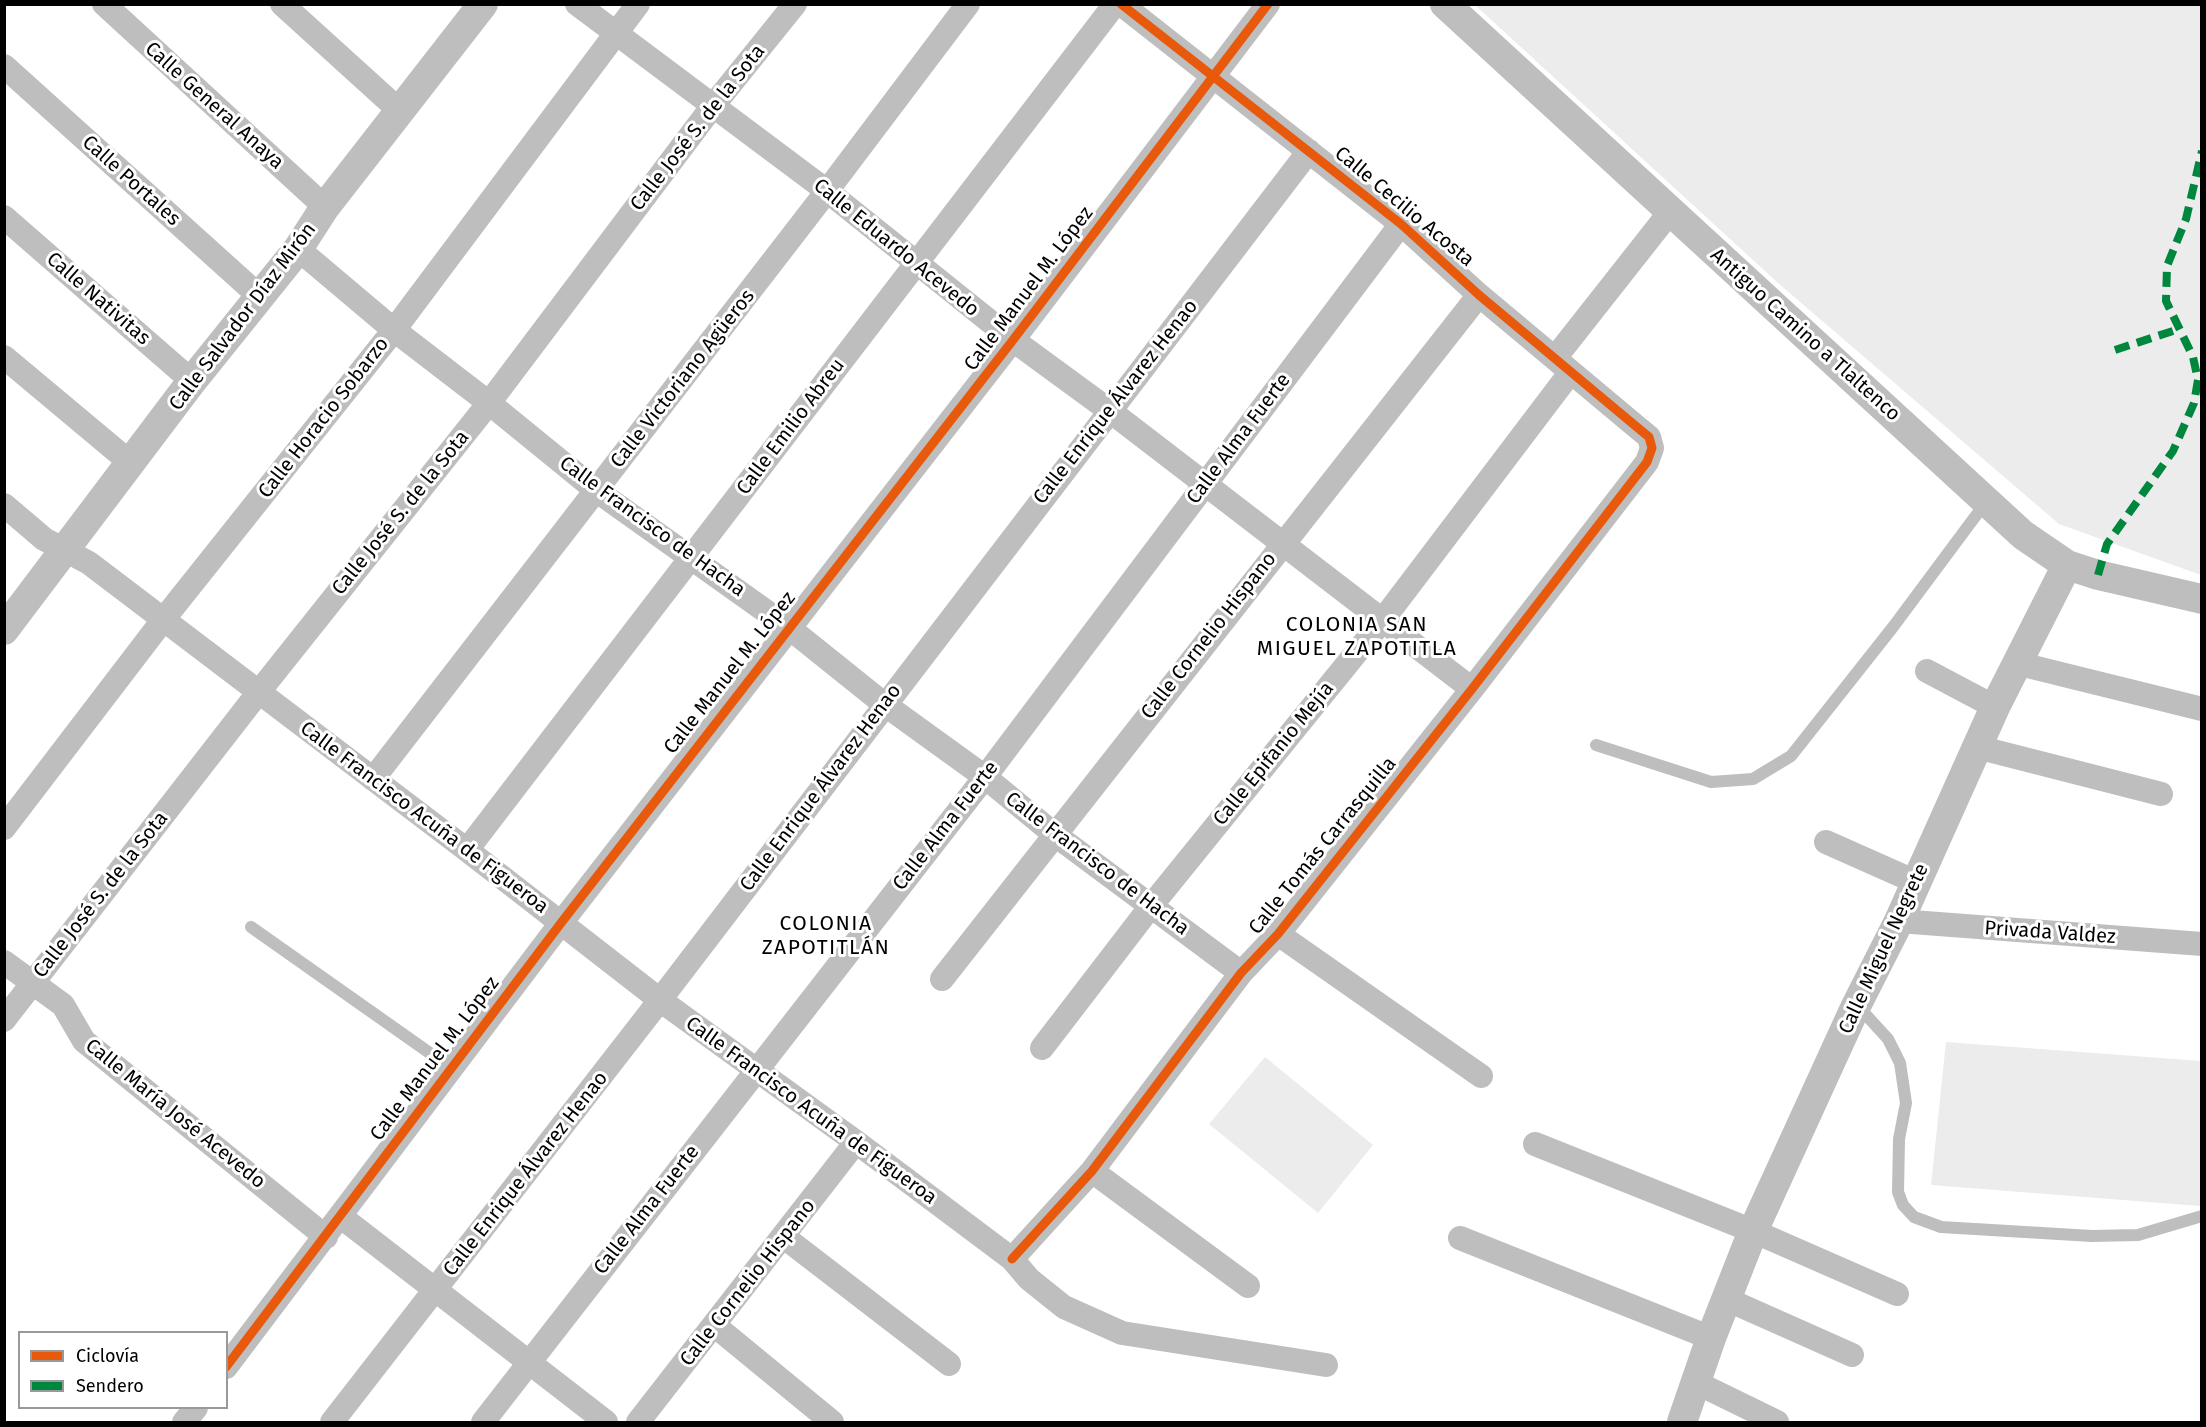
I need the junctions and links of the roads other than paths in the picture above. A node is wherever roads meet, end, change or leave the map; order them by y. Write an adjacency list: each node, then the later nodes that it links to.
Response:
1 (104, 4): 19 (street, Calle General Anaya)
2 (282, 4): 16 (street)
3 (577, 4): 12 (street, Calle Eduardo Acevedo)
4 (638, 4): 12 (street, Calle Horacio Sobarzo)
5 (795, 4): 15 (street, Calle José S. de la Sota)
6 (968, 4): 18 (street, Calle Victoriano Agüeros)
7 (1115, 4): 24 (street, Calle Emilio Abreu)
8 (1120, 4): 14 (street, Calle Cecilio Acosta)
9 (1268, 4): 14 (street, Calle Manuel M. López)
10 (1445, 4): 20 (street, Antiguo Camino a Tlaltenco)
11 (473, 8): 16 (street, Calle Salvador Díaz Mirón)
12 (615, 35): 15 (street, Calle Eduardo Acevedo); 27 (street, Calle Horacio Sobarzo)
13 (4, 66): 25 (street, Calle Portales)
14 (1213, 76): 17 (street, Calle Cecilio Acosta); 28 (street, Calle Manuel M. López)
15 (712, 107): 18 (street, Calle Eduardo Acevedo); 32 (street, Calle José S. de la Sota)
16 (400, 112): 19 (street, Calle Salvador Díaz Mirón)
17 (1309, 151): 22 (street, Calle Cecilio Acosta); 33 (street, Calle Enrique Álvarez Henao)
18 (827, 191): 24 (street, Calle Eduardo Acevedo); 37 (street, Calle Victoriano Agüeros)
19 (325, 207): 23 (street, Calle Salvador Díaz Mirón)
20 (1670, 212): 30 (street, Calle Epifanio Mejía); 38 (street, Antiguo Camino a Tlaltenco)
21 (4, 217): 31 (street, Calle Nativitas)
22 (1401, 224): 26 (street, Calle Cecilio Acosta); 36 (street, Calle Alma Fuerte)
23 (298, 249): 25 (street, Calle Salvador Díaz Mirón); 27 (street, Calle Francisco de Hacha)
24 (916, 264): 28 (street, Calle Eduardo Acevedo); 42 (street, Calle Emilio Abreu)
25 (258, 295): 31 (street, Calle Salvador Díaz Mirón)
26 (1479, 295): 30 (street, Calle Cecilio Acosta); 40 (street, Calle Cornelio Hispano)
27 (394, 330): 32 (street, Calle Francisco de Hacha); 45 (street, Calle Horacio Sobarzo)
28 (1013, 340): 33 (street, Calle Eduardo Acevedo); 47 (street, Calle Manuel M. López)
29 (4, 357): 35 (street)
30 (1562, 365): 34 (street, Calle Cecilio Acosta); 46 (street, Calle Epifanio Mejía)
31 (192, 381): 35 (street, Calle Salvador Díaz Mirón)
32 (489, 403): 37 (street, Calle Francisco de Hacha); 52 (street, Calle José S. de la Sota)
33 (1110, 411): 36 (street, Calle Eduardo Acevedo); 53 (street, Calle Enrique Álvarez Henao)
34 (1652, 448): 51 (street, Calle Tomás Carrasquilla)
35 (132, 464): 41 (street, Calle Salvador Díaz Mirón)
36 (1204, 484): 40 (street, Calle Eduardo Acevedo); 58 (street, Calle Alma Fuerte)
37 (597, 491): 42 (street, Calle Francisco de Hacha); 59 (street, Calle Victoriano Agüeros)
38 (1986, 502): 43 (street, Antiguo Camino a Tlaltenco); 56 (lane)
39 (4, 505): 41 (street, Calle Francisco Acuña de Figueroa)
40 (1281, 545): 46 (street, Calle Eduardo Acevedo); 62 (street, Calle Cornelio Hispano)
41 (65, 551): 45 (street, Calle Francisco Acuña de Figueroa); 48 (street, Calle Salvador Díaz Mirón)
42 (692, 556): 47 (street, Calle Francisco de Hacha); 64 (street, Calle Emilio Abreu)
43 (2067, 565): 44 (street, Antiguo Camino a Tlaltenco); 49 (street, Calle Miguel Negrete)
44 (2202, 600)
45 (163, 621): 52 (street, Calle Francisco Acuña de Figueroa); 61 (street, Calle Horacio Sobarzo)
46 (1382, 621): 51 (street, Calle Eduardo Acevedo); 66 (street, Calle Epifanio Mejía)
47 (788, 627): 53 (street, Calle Francisco de Hacha); 68 (street, Calle Manuel M. López)
48 (4, 630)
49 (2016, 663): 54 (street, Calle Miguel Negrete); 55 (street)
50 (1927, 671): 54 (street)
51 (1472, 689): 70 (street, Calle Tomás Carrasquilla)
52 (258, 693): 59 (street, Calle Francisco Acuña de Figueroa); 75 (street, Calle José S. de la Sota)
53 (884, 704): 58 (street, Calle Francisco de Hacha); 76 (street, Calle Enrique Álvarez Henao)
54 (1995, 706): 57 (street, Calle Miguel Negrete)
55 (2202, 709)
56 (1596, 745)
57 (1977, 747): 60 (street); 65 (street, Calle Miguel Negrete)
58 (985, 777): 62 (street, Calle Francisco de Hacha); 81 (street, Calle Alma Fuerte)
59 (373, 779): 64 (street, Calle Francisco Acuña de Figueroa)
60 (2161, 794)
61 (4, 828)
62 (1054, 834): 66 (street, Calle Francisco de Hacha); 74 (street, Calle Cornelio Hispano)
63 (1826, 842): 65 (street)
64 (467, 850): 68 (street, Calle Francisco Acuña de Figueroa)
65 (1916, 882): 67 (street, Calle Miguel Negrete)
66 (1151, 906): 73 (street, Calle Francisco de Hacha); 79 (street, Calle Epifanio Mejía)
67 (1899, 921): 71 (street, Privada Valdez); 77 (street, Calle Miguel Negrete)
68 (561, 923): 76 (street, Calle Francisco Acuña de Figueroa); 80 (street, Calle Manuel M. López)
69 (251, 927): 80 (lane)
70 (1278, 934): 73 (street, Calle Tomás Carrasquilla); 82 (street)
71 (2202, 944)
72 (4, 962): 75 (street, Calle María José Acevedo)
73 (1241, 974): 85 (street, Calle Tomás Carrasquilla)
74 (942, 979)
75 (33, 983): 78 (street, Calle José S. de la Sota); 89 (street, Calle María José Acevedo)
76 (660, 1000): 81 (street, Calle Francisco Acuña de Figueroa); 94 (street, Calle Enrique Álvarez Henao)
77 (1855, 1008): 87 (lane); 88 (street, Calle Miguel Negrete)
78 (4, 1020)
79 (1042, 1048)
80 (451, 1068): 86 (street, Calle Manuel M. López)
81 (755, 1070): 83 (street, Calle Francisco Acuña de Figueroa); 100 (street, Calle Alma Fuerte)
82 (1481, 1076)
83 (856, 1142): 90 (street, Calle Cornelio Hispano); 92 (street, Calle Francisco Acuña de Figueroa)
84 (1535, 1144): 88 (street)
85 (1092, 1171): 92 (street, Calle Tomás Carrasquilla); 93 (street)
86 (340, 1216): 89 (street, Calle Manuel M. López); 94 (street)
87 (2202, 1216)
88 (1753, 1231): 95 (street); 96 (street, Calle Miguel Negrete)
89 (326, 1237): 101 (street, Calle Manuel M. López)
90 (784, 1237): 97 (street, Calle Cornelio Hispano); 102 (street)
91 (1460, 1238): 98 (street)
92 (1012, 1259): 103 (street, Calle Francisco Acuña de Figueroa)
93 (1248, 1287)
94 (436, 1290): 100 (street); 107 (street, Calle Enrique Álvarez Henao)
95 (1897, 1294)
96 (1726, 1299): 98 (street, Calle Miguel Negrete); 99 (street)
97 (714, 1325): 110 (street, Calle Cornelio Hispano); 111 (street)
98 (1711, 1338): 104 (street, Calle Miguel Negrete)
99 (1852, 1355)
100 (528, 1363): 108 (street, Calle Alma Fuerte); 109 (street)
101 (228, 1364)
102 (949, 1364)
103 (1326, 1365)
104 (1695, 1382): 112 (street, Calle Miguel Negrete); 113 (street)
105 (194, 1409): 106 (street)
106 (184, 1422)
107 (332, 1422)
108 (483, 1422)
109 (606, 1422)
110 (638, 1422)
111 (832, 1422)
112 (1682, 1422)
113 (1777, 1422)

